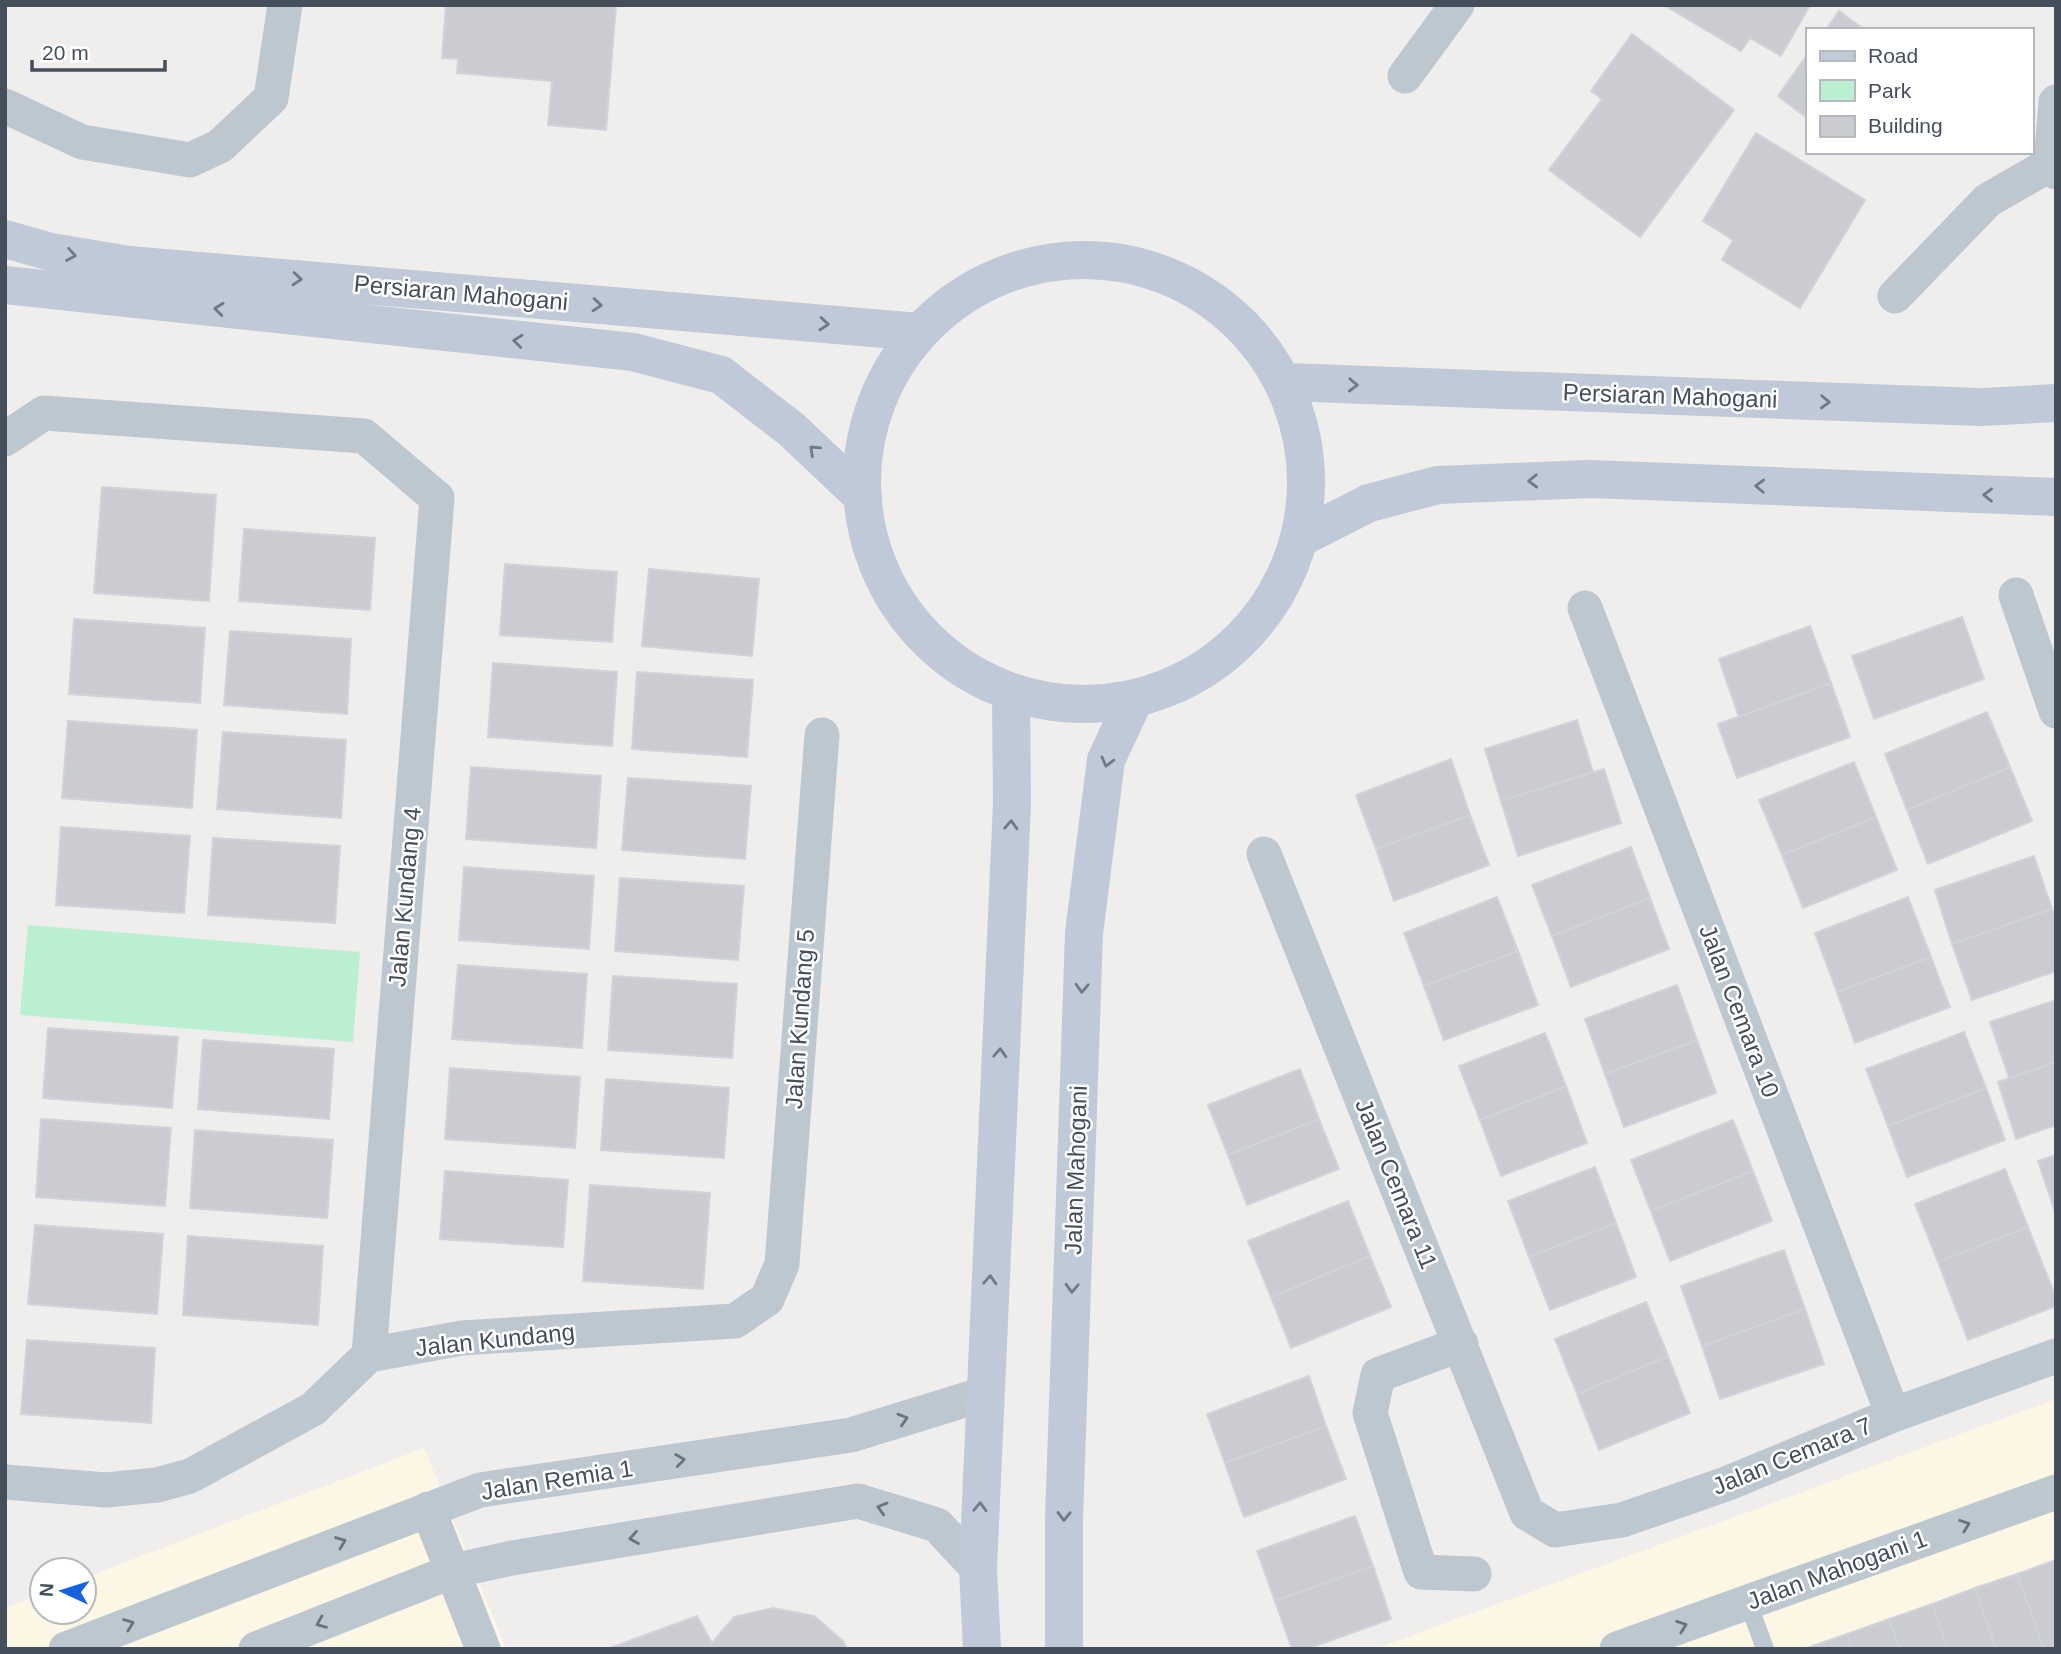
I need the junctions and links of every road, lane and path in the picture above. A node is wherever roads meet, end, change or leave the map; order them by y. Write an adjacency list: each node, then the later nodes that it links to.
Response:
1 (285, 5): 5 (street)
2 (1457, 5): 3 (street)
3 (1405, 76)
4 (2056, 102): 6 (street)
5 (5, 106)
6 (2054, 168): 9 (street)
7 (5, 239): 10 (main road, Persiaran Mahogani, one-way to 10)
8 (5, 285): 14 (main road, Persiaran Mahogani, one-way to 8)
9 (1895, 296)
10 (919, 332): 11 (main road); 14 (main road)
11 (1285, 382): 12 (main road, Persiaran Mahogani, one-way to 12); 16 (main road)
12 (2056, 403)
13 (5, 439): 26 (street, Jalan Kundang 4)
14 (863, 497): 19 (main road)
15 (2056, 497): 16 (main road, one-way to 16)
16 (1300, 538): 20 (main road)
17 (2016, 595): 21 (street)
18 (1585, 608): 29 (street, Jalan Cemara 10)
19 (1011, 692): 20 (main road); 28 (main road, one-way to 19)
20 (1134, 700): 42 (main road, Jalan Mahogani, one-way to 42)
21 (2056, 711)
22 (822, 735): 24 (street, Jalan Kundang 5)
23 (1264, 854): 25 (street, Jalan Cemara 11)
24 (767, 1299): 26 (street, Jalan Kundang)
25 (1461, 1344): 33 (street, Jalan Cemara 11); 36 (street)
26 (369, 1355): 30 (street)
27 (2056, 1356): 29 (street, Jalan Cemara 7)
28 (984, 1394): 32 (street, Jalan Remia 1, one-way to 28); 34 (main road, one-way to 28)
29 (1893, 1415): 33 (street, Jalan Cemara 7)
30 (5, 1482)
31 (2056, 1492): 37 (street, Jalan Mahogani 1, one-way to 31)
32 (428, 1509): 35 (street); 38 (street, Jalan Remia 1, one-way to 32)
33 (1527, 1513)
34 (978, 1569): 35 (street, one-way to 35); 41 (main road)
35 (453, 1571): 39 (street, one-way to 39); 40 (street)
36 (1474, 1574)
37 (1748, 1602): 43 (street, Jalan Mahogani 1, one-way to 37); 44 (lane)
38 (65, 1649)
39 (256, 1649)
40 (483, 1649)
41 (982, 1649)
42 (1064, 1649)
43 (1617, 1649)
44 (1765, 1649)

